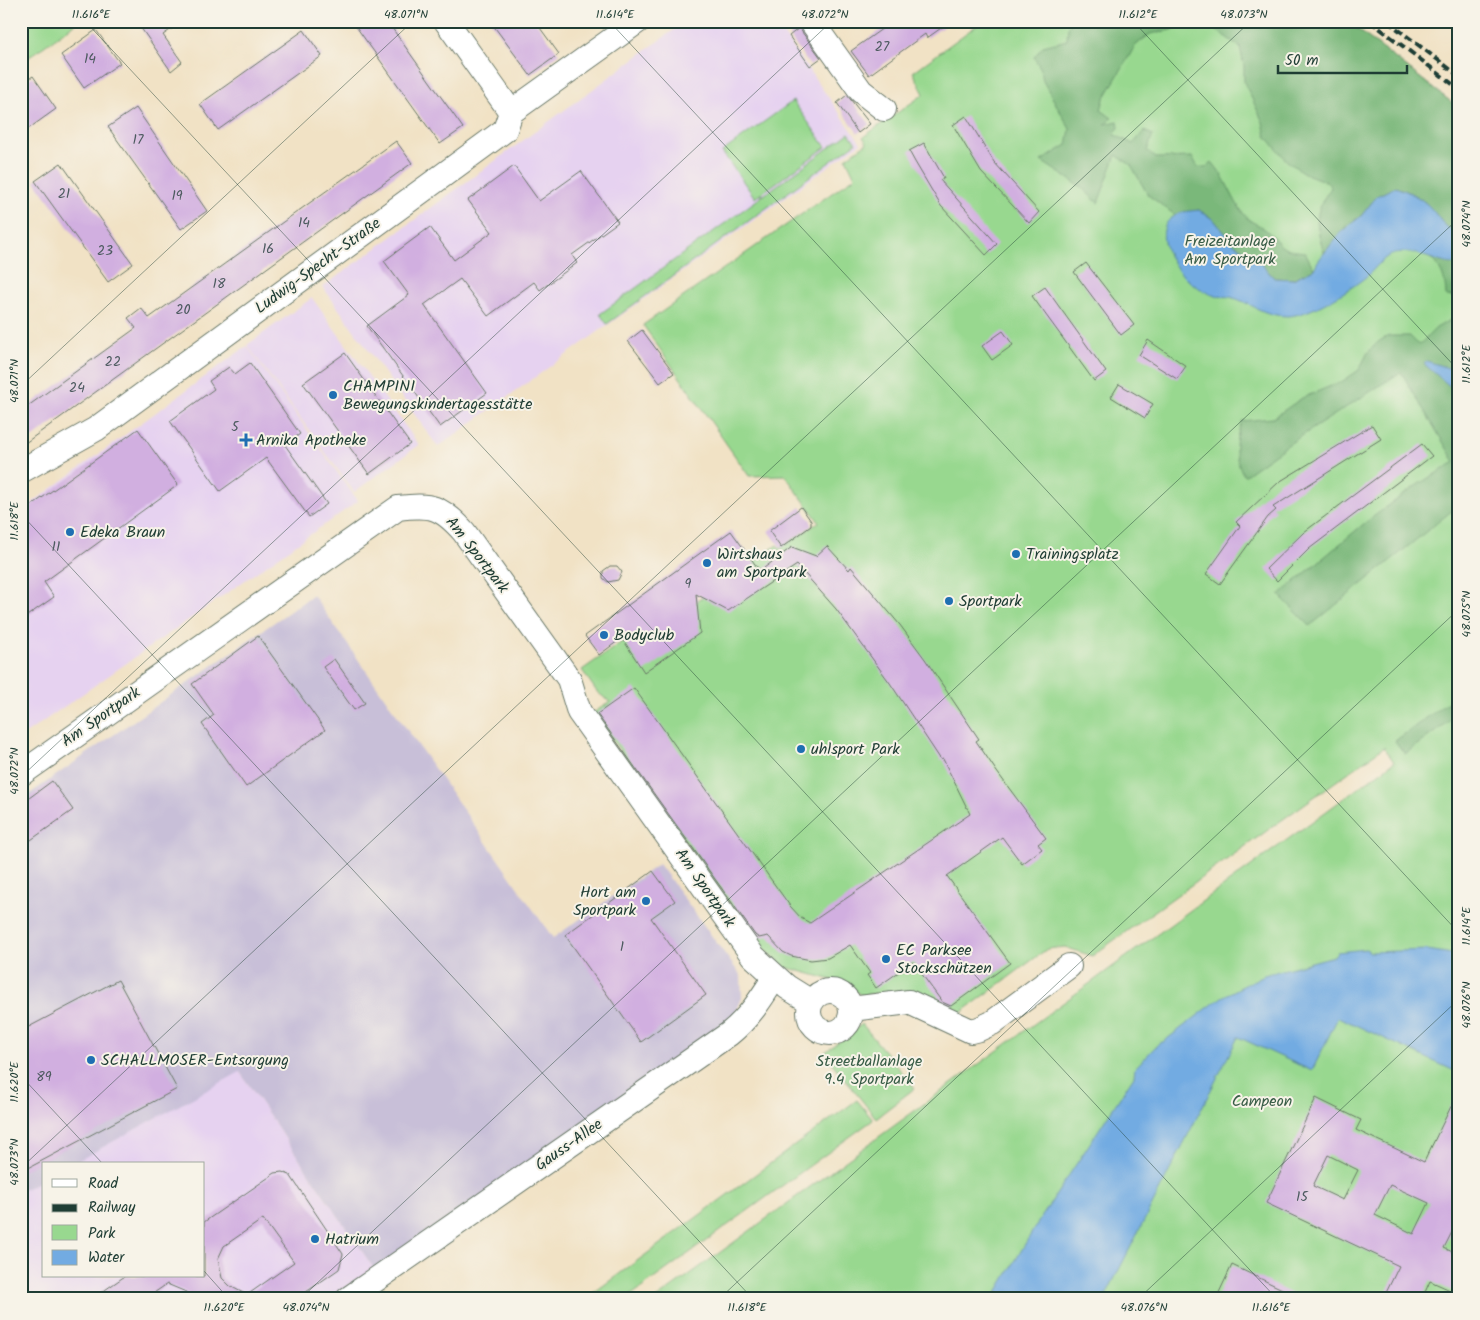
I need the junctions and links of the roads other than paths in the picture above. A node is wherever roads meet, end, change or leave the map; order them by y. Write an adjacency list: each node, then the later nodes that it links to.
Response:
1 (446, 21): 5 (street)
2 (638, 21): 5 (street)
3 (811, 21): 4 (street)
4 (884, 109)
5 (511, 112): 6 (street, Ludwig-Specht-Straße)
6 (21, 471)
7 (21, 774): 9 (street, Am Sportpark)
8 (1069, 966): 11 (street)
9 (774, 977): 10 (street, Am Sportpark); 12 (street, Gauss-Allee)
10 (811, 1002): 11 (street); 11 (street)
11 (851, 1009)
12 (348, 1299)

